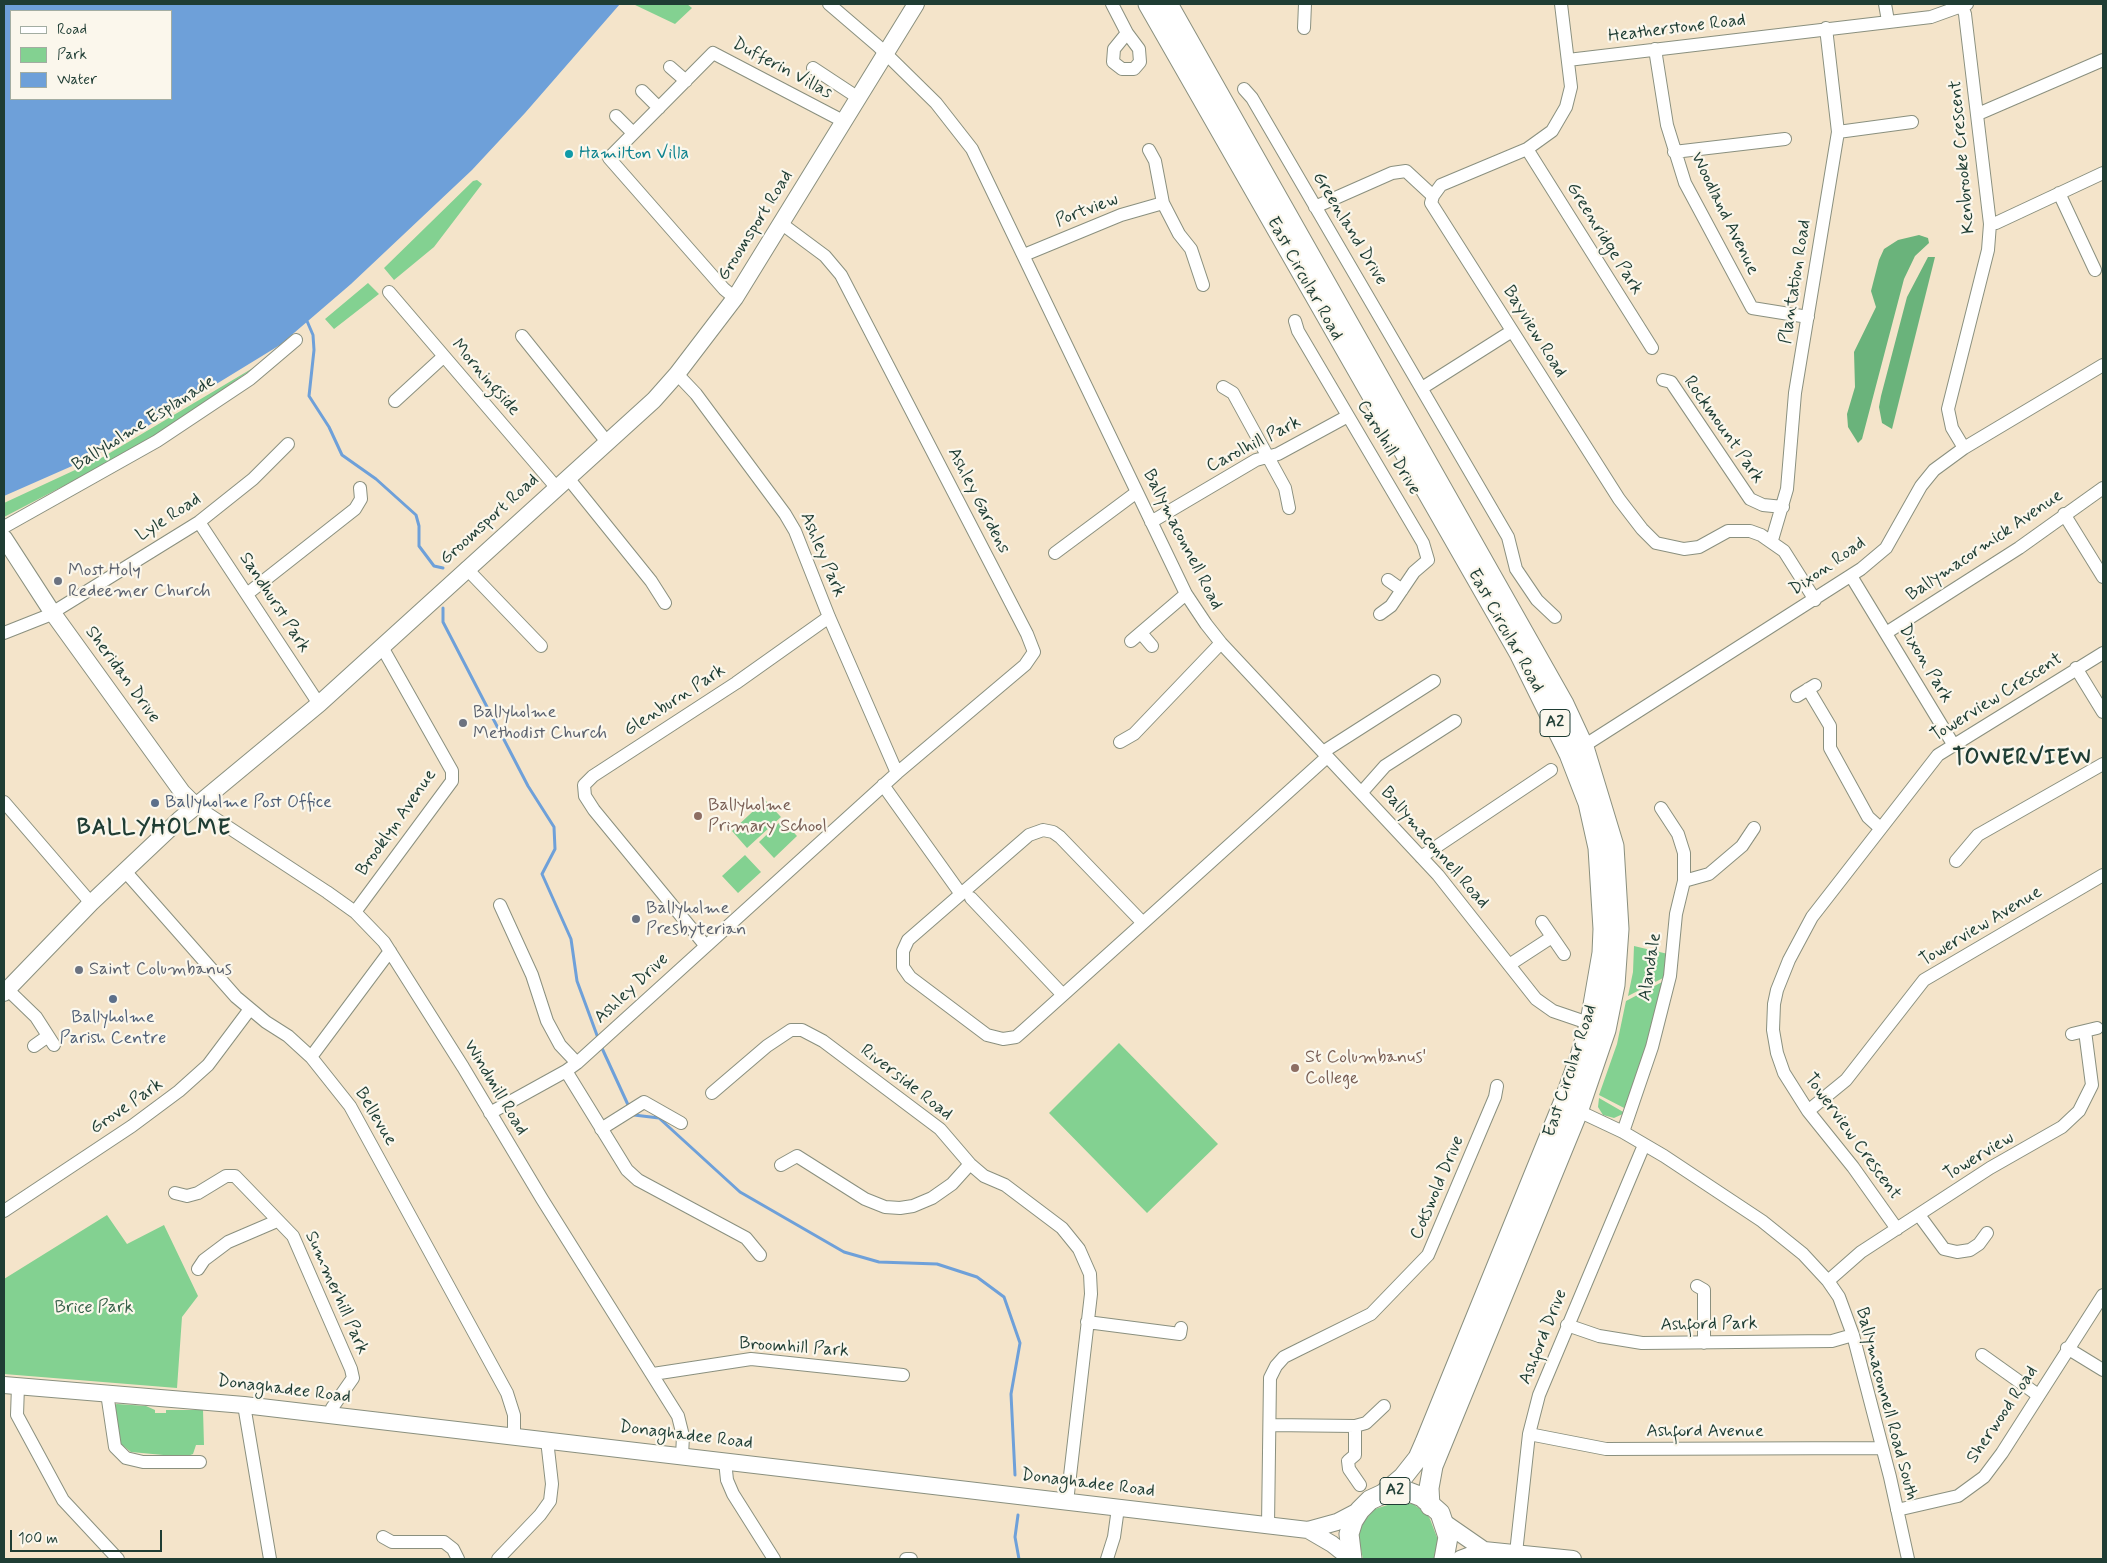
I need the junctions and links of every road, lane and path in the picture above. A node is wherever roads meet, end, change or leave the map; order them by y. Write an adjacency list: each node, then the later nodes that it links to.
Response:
1 (829, 4): 15 (street, Ballymaconnell Road)
2 (916, 4): 15 (main road, Groomsport Road)
3 (1112, 4): 13 (street)
4 (1148, 4): 106 (highway, East Circular Road / A2)
5 (1168, 4): 106 (highway, East Circular Road / A2)
6 (1304, 4): 11 (street)
7 (1561, 4): 16 (street)
8 (1885, 4): 10 (street)
9 (1964, 5): 10 (street, Heatherstone Road); 25 (street, Kenbrooke Crescent)
10 (1888, 21): 12 (street, Heatherstone Road)
11 (1304, 28)
12 (1826, 28): 14 (street, Heatherstone Road); 29 (street, Plantation Road)
13 (1127, 33)
14 (1655, 49): 16 (street, Heatherstone Road); 33 (street, Woodland Avenue)
15 (885, 54): 23 (main road, Groomsport Road); 42 (street, Ballymaconnell Road)
16 (1568, 60): 32 (street)
17 (2103, 60): 25 (street)
18 (670, 66): 20 (street)
19 (813, 68): 23 (street)
20 (686, 81): 24 (street, Dufferin Villas); 27 (street, Dufferin Villas)
21 (1244, 89): 39 (street, Greenland Drive)
22 (642, 91): 24 (street)
23 (857, 97): 27 (main road, Groomsport Road)
24 (659, 108): 30 (street, Dufferin Villas)
25 (1978, 114): 41 (street, Kenbrooke Crescent)
26 (616, 116): 30 (street)
27 (842, 121): 40 (main road, Groomsport Road)
28 (1912, 122): 29 (street)
29 (1838, 132): 47 (street, Plantation Road)
30 (633, 133): 46 (street, Dufferin Villas)
31 (1785, 138): 33 (street)
32 (1526, 149): 37 (street); 52 (street, Greenridge Park)
33 (1674, 152): 47 (street, Woodland Avenue)
34 (1156, 156): 38 (street)
35 (2103, 173): 36 (street)
36 (2059, 193): 41 (street); 43 (street)
37 (1433, 196): 39 (street); 49 (street, Bayview Road)
38 (1163, 203): 42 (street, Portview); 44 (street)
39 (1315, 207): 58 (street, Greenland Drive)
40 (782, 224): 46 (main road, Groomsport Road); 110 (street, Ashley Gardens)
41 (1990, 224): 63 (street, Kenbrooke Crescent)
42 (1024, 255): 68 (street, Ballymaconnell Road)
43 (2095, 270)
44 (1203, 285)
45 (389, 292): 53 (street, Morningside)
46 (735, 298): 55 (main road, Groomsport Road)
47 (1808, 317): 69 (street, Plantation Road)
48 (1296, 321): 60 (street, Carolhill Drive)
49 (1512, 331): 58 (street); 76 (street, Bayview Road)
50 (522, 336): 61 (street)
51 (296, 340): 74 (street, Ballyholme Esplanade)
52 (1652, 348)
53 (443, 357): 59 (street); 65 (street, Morningside)
54 (2103, 365): 63 (street, Dixon Road)
55 (677, 374): 61 (main road, Groomsport Road); 90 (street, Ashley Park)
56 (1663, 380): 69 (street, Rockmount Park)
57 (1223, 387): 64 (street)
58 (1422, 388): 87 (street, Greenland Drive)
59 (395, 401)
60 (1348, 416): 64 (street, Carolhill Park); 82 (street, Carolhill Drive)
61 (607, 442): 65 (main road, Groomsport Road)
62 (288, 444): 72 (street, Lyle Road)
63 (1964, 448): 79 (street, Dixon Road)
64 (1267, 456): 70 (street); 73 (street, Carolhill Park)
65 (562, 482): 78 (main road, Groomsport Road); 86 (street, Morningside)
66 (360, 488): 83 (street)
67 (2103, 488): 71 (street, Ballymacormick Avenue)
68 (1137, 492): 73 (street, Ballymaconnell Road); 77 (street)
69 (1782, 507): 76 (street, Plantation Road)
70 (1289, 508)
71 (2064, 514): 80 (street); 92 (street, Ballymacormick Avenue)
72 (199, 522): 83 (street, Sandhurst Park); 88 (street, Lyle Road)
73 (1152, 522): 84 (street, Ballymaconnell Road)
74 (4, 527)
75 (4, 538): 88 (main road, Sheridan Drive)
76 (1772, 540): 85 (street, Bayview Road)
77 (1055, 553)
78 (466, 568): 94 (street); 96 (main road, Groomsport Road)
79 (1851, 576): 85 (street, Dixon Road); 92 (street, Dixon Park)
80 (2103, 577)
81 (1388, 580): 82 (street)
82 (1402, 590): 89 (street, Carolhill Drive)
83 (247, 594): 101 (street, Sandhurst Park)
84 (1186, 594): 93 (street, Ballymaconnell Road); 95 (street)
85 (1815, 600): 106 (street, Dixon Road)
86 (665, 603)
87 (1552, 609)
88 (52, 612): 91 (street, Lyle Road); 114 (main road, Sheridan Drive)
89 (1380, 614)
90 (829, 617): 110 (street, Ashley Park); 130 (street, Glenburn Park)
91 (4, 633)
92 (1886, 633): 105 (street, Dixon Park)
93 (1221, 643): 104 (street); 107 (street, Ballymaconnell Road)
94 (541, 646)
95 (1152, 646)
96 (382, 647): 101 (main road, Groomsport Road); 126 (street, Brooklyn Avenue)
97 (2103, 653): 98 (street, Towerview Crescent)
98 (2076, 668): 102 (street); 105 (street, Towerview Crescent)
99 (1434, 681): 107 (street)
100 (1807, 690): 116 (street)
101 (320, 704): 114 (main road, Groomsport Road)
102 (2103, 712)
103 (1455, 721): 112 (street)
104 (1120, 742)
105 (1953, 744): 116 (street, Towerview Crescent)
106 (1577, 750): 137 (highway, East Circular Road / A2)
107 (1325, 754): 112 (street, Ballymaconnell Road); 128 (street)
108 (2103, 764): 119 (street)
109 (1551, 770): 118 (street)
110 (897, 772): 111 (street, Ashley Drive)
111 (883, 785): 123 (street); 130 (street, Ashley Drive)
112 (1362, 792): 118 (street, Ballymaconnell Road)
113 (4, 802): 124 (street)
114 (196, 806): 120 (main road, Groomsport Road); 126 (street, Windmill Road)
115 (1661, 808): 122 (street, Alandale)
116 (1880, 827): 146 (street, Towerview Crescent)
117 (1754, 828): 122 (street)
118 (1421, 857): 133 (street, Ballymaconnell Road)
119 (1956, 861)
120 (124, 870): 124 (main road, Groomsport Road); 136 (street, Bellevue)
121 (2103, 875): 146 (street, Towerview Avenue)
122 (1684, 881): 150 (street, Alandale)
123 (967, 895): 128 (street); 135 (street); 135 (street)
124 (91, 903): 134 (main road, Groomsport Road)
125 (500, 905): 141 (street)
126 (355, 912): 131 (street, Windmill Road)
127 (1542, 922): 129 (street)
128 (1143, 924): 135 (street)
129 (1552, 937): 132 (street); 133 (street)
130 (705, 945): 141 (street, Ashley Drive)
131 (390, 951): 140 (street); 147 (street, Windmill Road)
132 (1564, 954)
133 (1509, 965): 137 (street, Ballymaconnell Road)
134 (6, 991): 139 (street)
135 (1063, 995)
136 (250, 1009): 140 (street, Bellevue); 155 (street, Grove Park)
137 (1598, 1026): 145 (highway, East Circular Road / A2)
138 (2097, 1028): 156 (street, Towerview)
139 (34, 1046)
140 (311, 1058): 184 (street, Bellevue)
141 (577, 1062): 142 (street, Ashley Drive)
142 (566, 1071): 147 (street, Ashley Drive); 149 (street)
143 (1497, 1086): 181 (street, Cotswold Drive)
144 (712, 1093): 152 (street, Riverside Road)
145 (1571, 1107): 150 (street, Ballymaconnell Road South); 191 (highway, East Circular Road / A2); 193 (highway, East Circular Road / A2)
146 (1808, 1111): 158 (street, Towerview Crescent)
147 (490, 1113): 173 (street, Windmill Road)
148 (680, 1123): 149 (street)
149 (601, 1129): 160 (street)
150 (1623, 1132): 151 (street, Ballymaconnell Road South)
151 (1644, 1145): 162 (street, Ballymaconnell Road South); 166 (street, Ashford Drive)
152 (970, 1164): 153 (street); 165 (street, Riverside Road)
153 (781, 1165)
154 (175, 1193): 157 (street, Summerhill Park)
155 (4, 1211)
156 (1918, 1215): 158 (street, Towerview); 159 (street)
157 (277, 1221): 161 (street); 180 (street, Summerhill Park)
158 (1897, 1229): 162 (street, Towerview)
159 (1987, 1234)
160 (760, 1255)
161 (198, 1269)
162 (1828, 1281): 168 (street, Ballymaconnell Road South)
163 (1697, 1286): 169 (street)
164 (2103, 1295): 170 (street, Sherwood Road)
165 (1086, 1322): 167 (street); 192 (street, Riverside Road)
166 (1567, 1324): 169 (street, Ashford Park); 183 (street, Ashford Drive)
167 (1181, 1328)
168 (1853, 1335): 169 (street, Ashford Park); 186 (street, Ballymaconnell Road South)
169 (1704, 1343)
170 (2067, 1348): 172 (street); 177 (street, Sherwood Road)
171 (1982, 1355): 177 (street)
172 (2103, 1370)
173 (653, 1374): 174 (street, Broomhill Park); 187 (street, Windmill Road)
174 (903, 1375)
175 (11, 1386): 176 (main road, Donaghadee Road); 204 (street)
176 (107, 1393): 178 (main road, Donaghadee Road); 189 (street)
177 (2038, 1395): 196 (street, Sherwood Road)
178 (244, 1405): 180 (main road, Donaghadee Road); 205 (street)
179 (1384, 1406): 182 (street)
180 (330, 1416): 184 (main road, Donaghadee Road)
181 (1270, 1425): 182 (street); 198 (street, Cotswold Drive)
182 (1355, 1426): 190 (street)
183 (1529, 1434): 186 (street, Ashford Avenue); 202 (street, Ashford Drive)
184 (514, 1437): 185 (main road, Donaghadee Road)
185 (547, 1440): 187 (main road, Donaghadee Road); 207 (street)
186 (1882, 1448): 196 (street, Ballymaconnell Road South)
187 (682, 1456): 188 (main road, Donaghadee Road)
188 (725, 1461): 192 (main road, Donaghadee Road); 208 (street)
189 (200, 1462)
190 (1360, 1486)
191 (1383, 1494): 193 (highway, A2); 195 (highway, A2)
192 (1067, 1502): 194 (main road, Donaghadee Road)
193 (1430, 1506): 197 (highway, A2)
194 (1118, 1508): 198 (main road, Donaghadee Road); 211 (street)
195 (1360, 1510): 199 (main road, Donaghadee Road); 212 (highway, A2)
196 (1897, 1510): 216 (street, Ballymaconnell Road South)
197 (1445, 1523): 201 (main road); 213 (highway)
198 (1268, 1525): 199 (main road, Donaghadee Road)
199 (1308, 1530): 212 (main road)
200 (383, 1537): 206 (street)
201 (1484, 1550): 202 (main road); 214 (main road)
202 (1516, 1553): 203 (main road)
203 (1533, 1557): 215 (main road)
204 (118, 1559)
205 (270, 1559)
206 (458, 1559)
207 (498, 1559)
208 (774, 1559)
209 (906, 1559): 210 (street)
210 (911, 1559)
211 (1107, 1559)
212 (1352, 1559)
213 (1444, 1559)
214 (1460, 1559)
215 (1573, 1559)
216 (1908, 1559)

